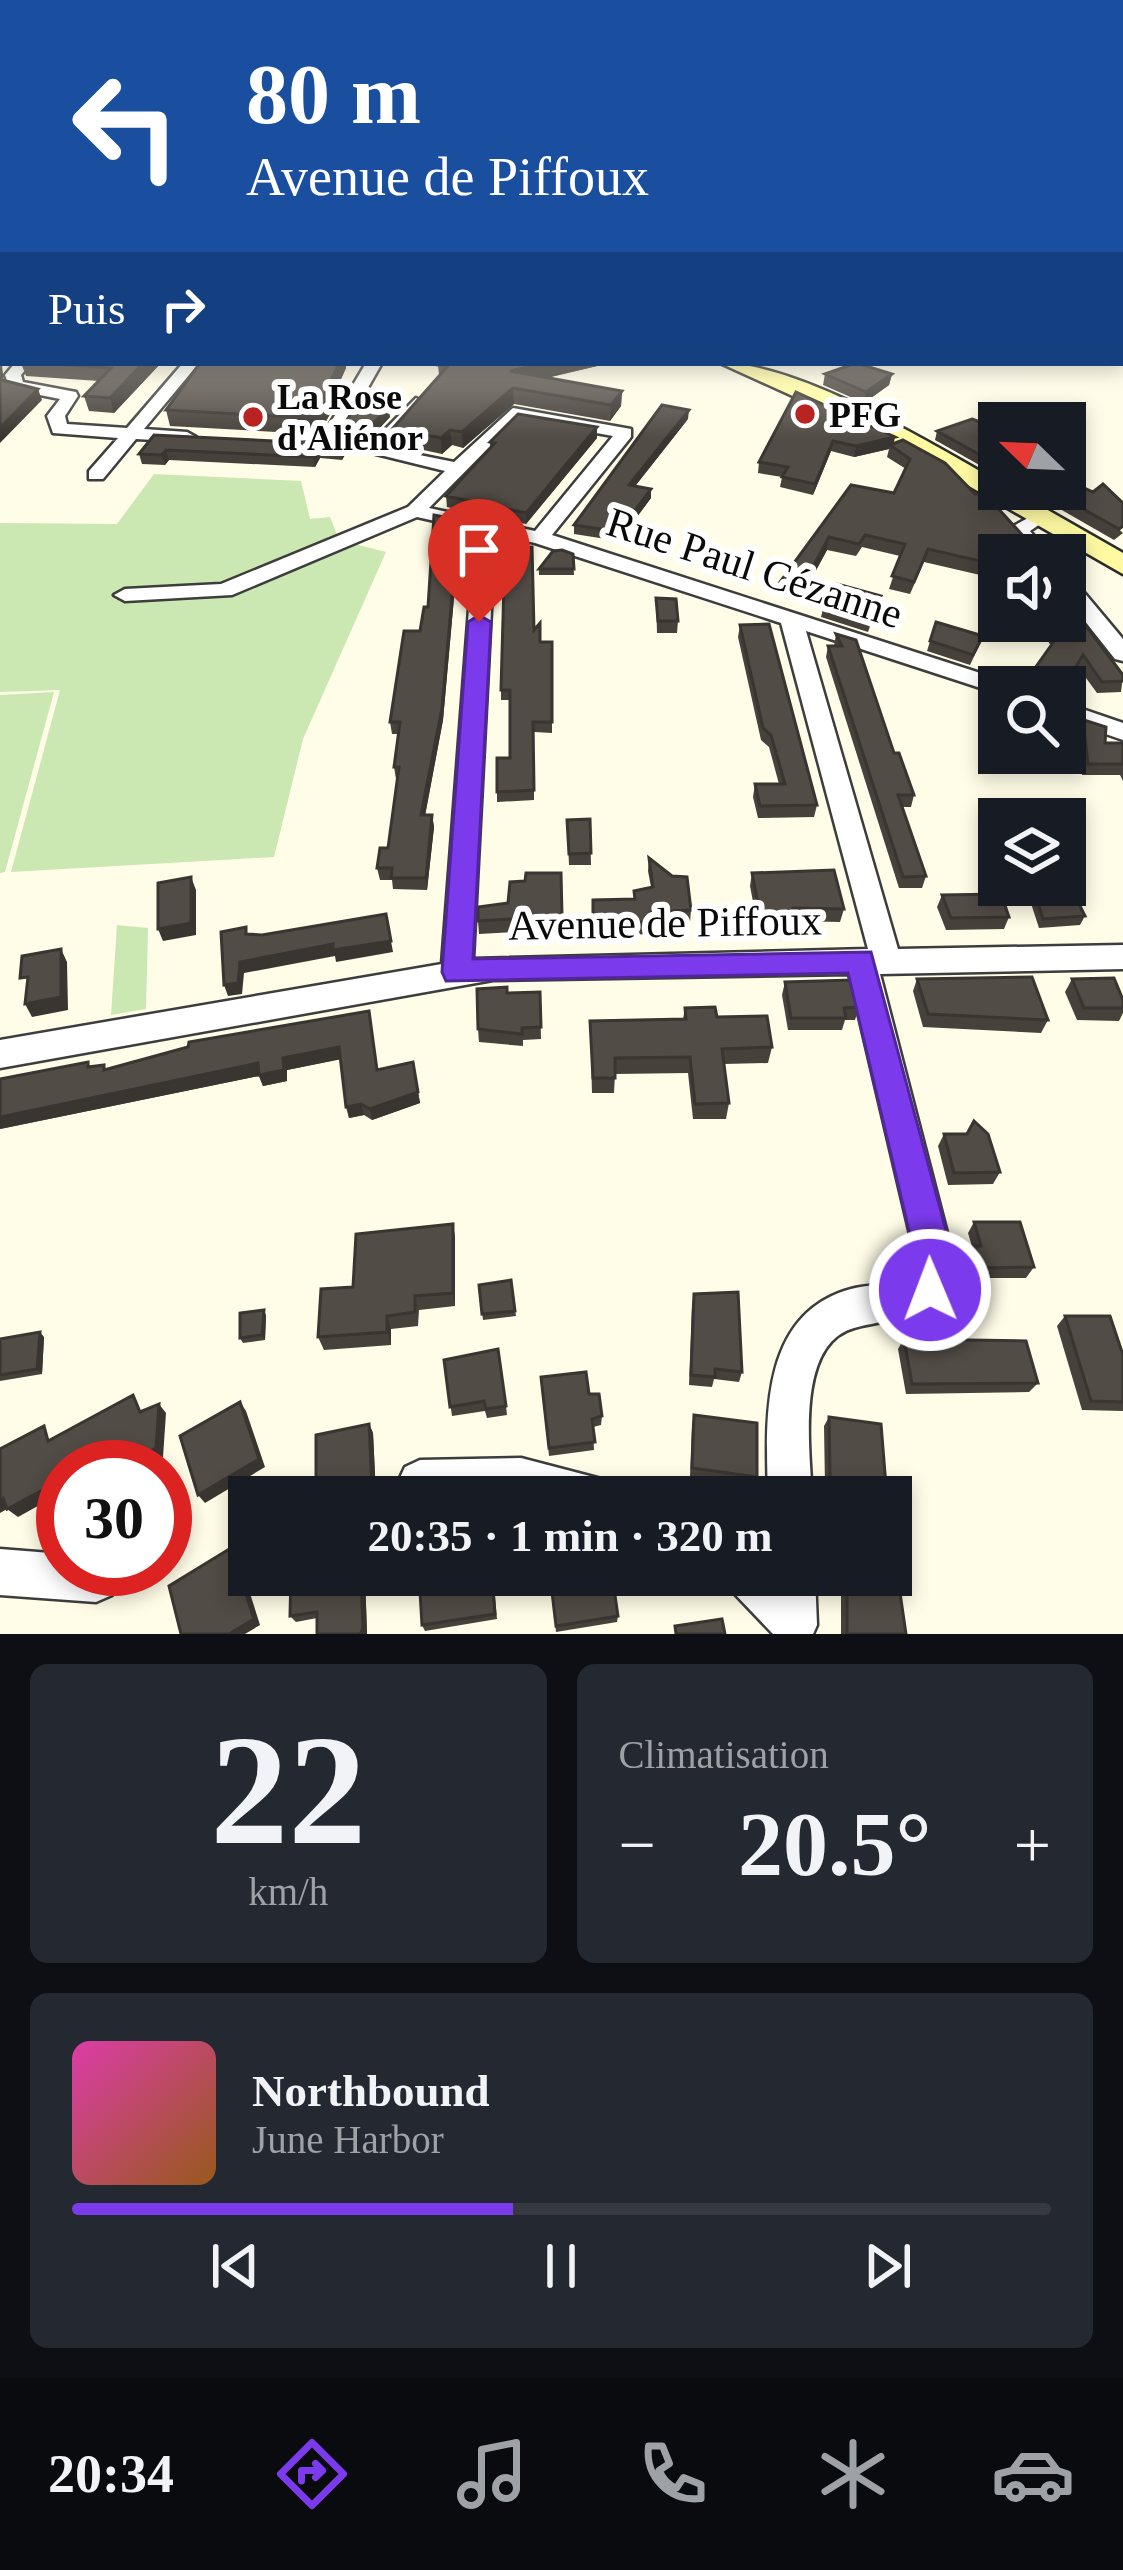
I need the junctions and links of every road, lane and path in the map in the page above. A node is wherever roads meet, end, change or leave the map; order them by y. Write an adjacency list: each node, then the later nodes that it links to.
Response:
1 (20, 366): 8 (street)
2 (188, 366): 8 (street)
3 (372, 366): 10 (street)
4 (727, 366): 6 (street)
5 (737, 366): 6 (street)
6 (759, 376): 14 (street)
7 (430, 386): 11 (street)
8 (131, 435): 9 (street); 12 (street)
9 (211, 439)
10 (274, 442)
11 (458, 468): 13 (street); 17 (street)
12 (96, 476)
13 (415, 512): 15 (street, Rue Paul Cézanne); 19 (street)
14 (1039, 518): 16 (street); 18 (street)
15 (485, 527): 17 (street, Rue Paul Cézanne); 28 (street)
16 (1022, 534)
17 (540, 538): 21 (street, Rue Paul Cézanne)
18 (1123, 565)
19 (125, 596)
20 (1086, 608): 22 (street)
21 (792, 622): 23 (street, Rue Paul Cézanne); 27 (street)
22 (1123, 654)
23 (978, 680)
24 (1086, 719): 25 (street)
25 (1123, 732)
26 (1123, 957): 27 (street, Avenue de Piffoux)
27 (873, 960): 28 (street, Avenue de Piffoux); 30 (street)
28 (457, 972): 29 (street, Avenue de Piffoux)
29 (0, 1054)
30 (790, 1476)
31 (0, 1572): 32 (street)
32 (36, 1575)

